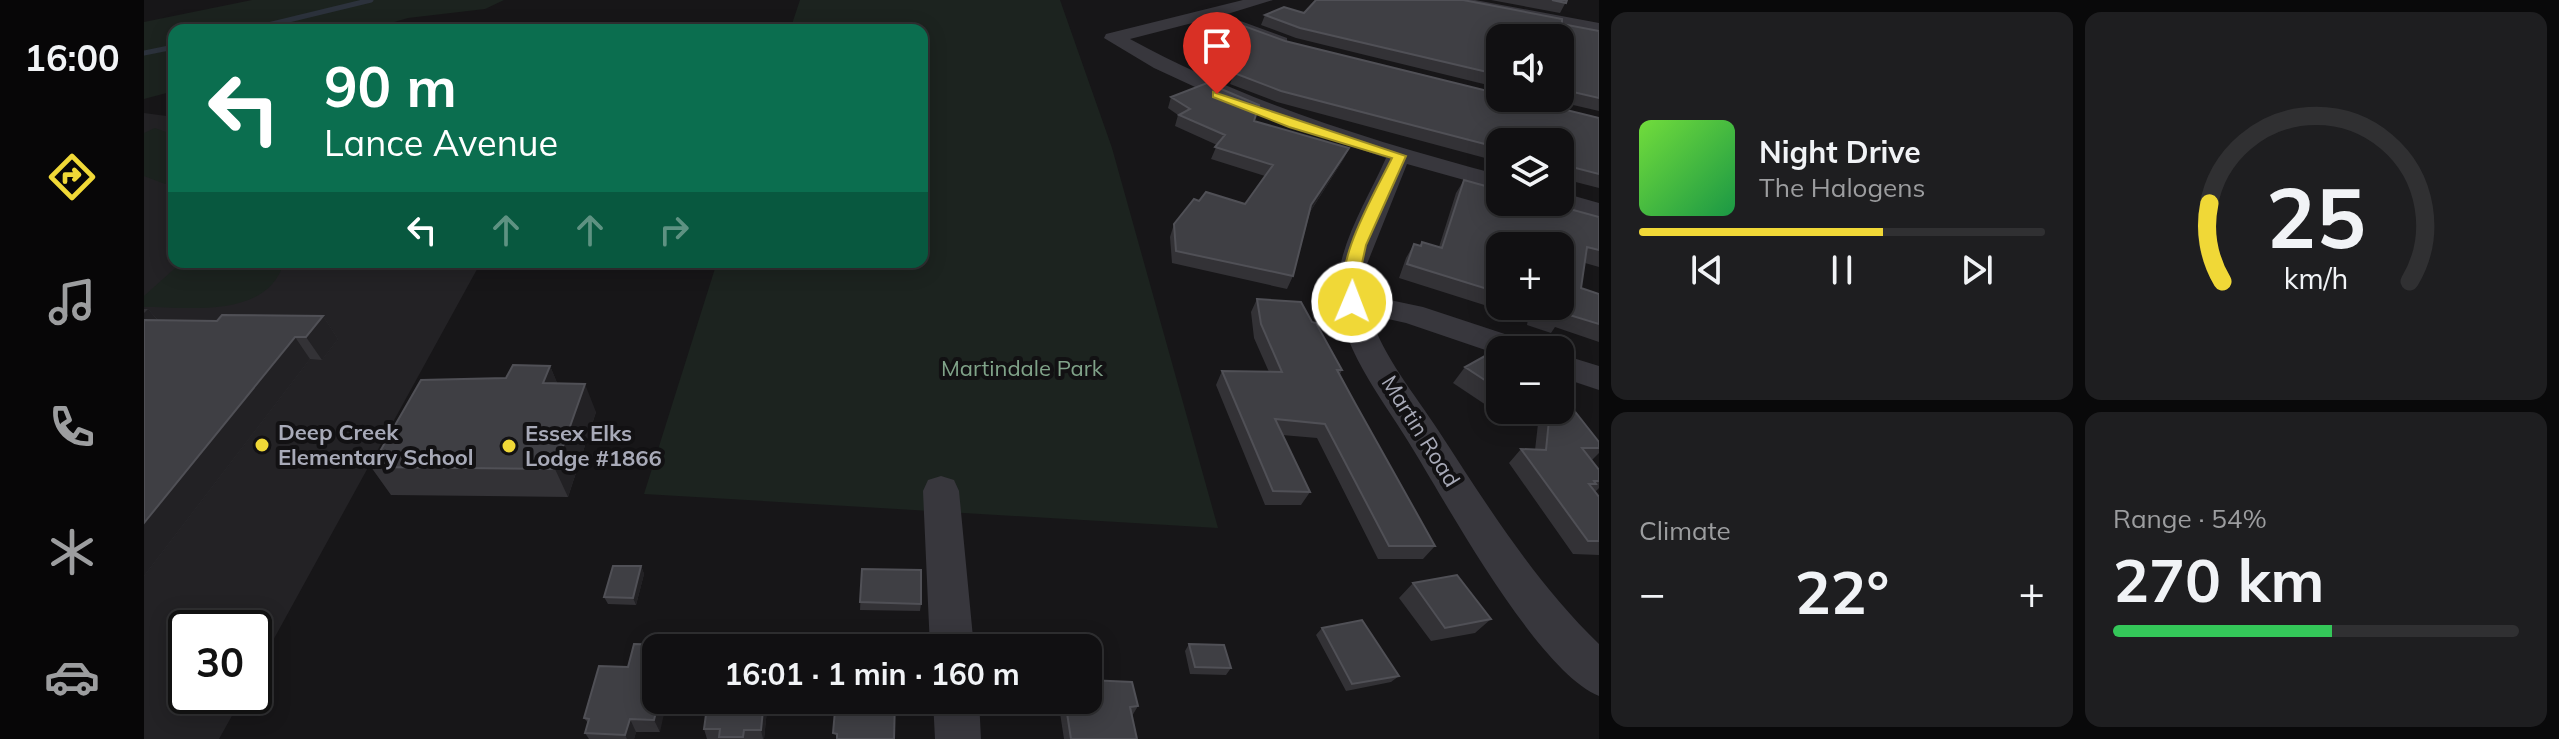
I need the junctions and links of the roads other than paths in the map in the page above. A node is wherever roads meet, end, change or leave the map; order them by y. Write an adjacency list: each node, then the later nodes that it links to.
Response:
1 (1264, 0): 3 (street)
2 (1448, 0): 4 (street)
3 (1206, 15): 5 (street); 6 (street)
4 (1593, 24)
5 (1303, 48)
6 (1399, 156): 7 (street); 10 (street, Martin Road)
7 (1486, 179)
8 (1574, 204): 9 (street)
9 (1599, 211)
10 (1352, 302): 11 (street); 16 (street, Martin Road)
11 (1486, 339)
12 (1574, 370): 13 (street)
13 (1599, 378)
14 (941, 491): 15 (street)
15 (951, 634)
16 (1599, 674)
17 (957, 714): 18 (street)
18 (958, 739)

